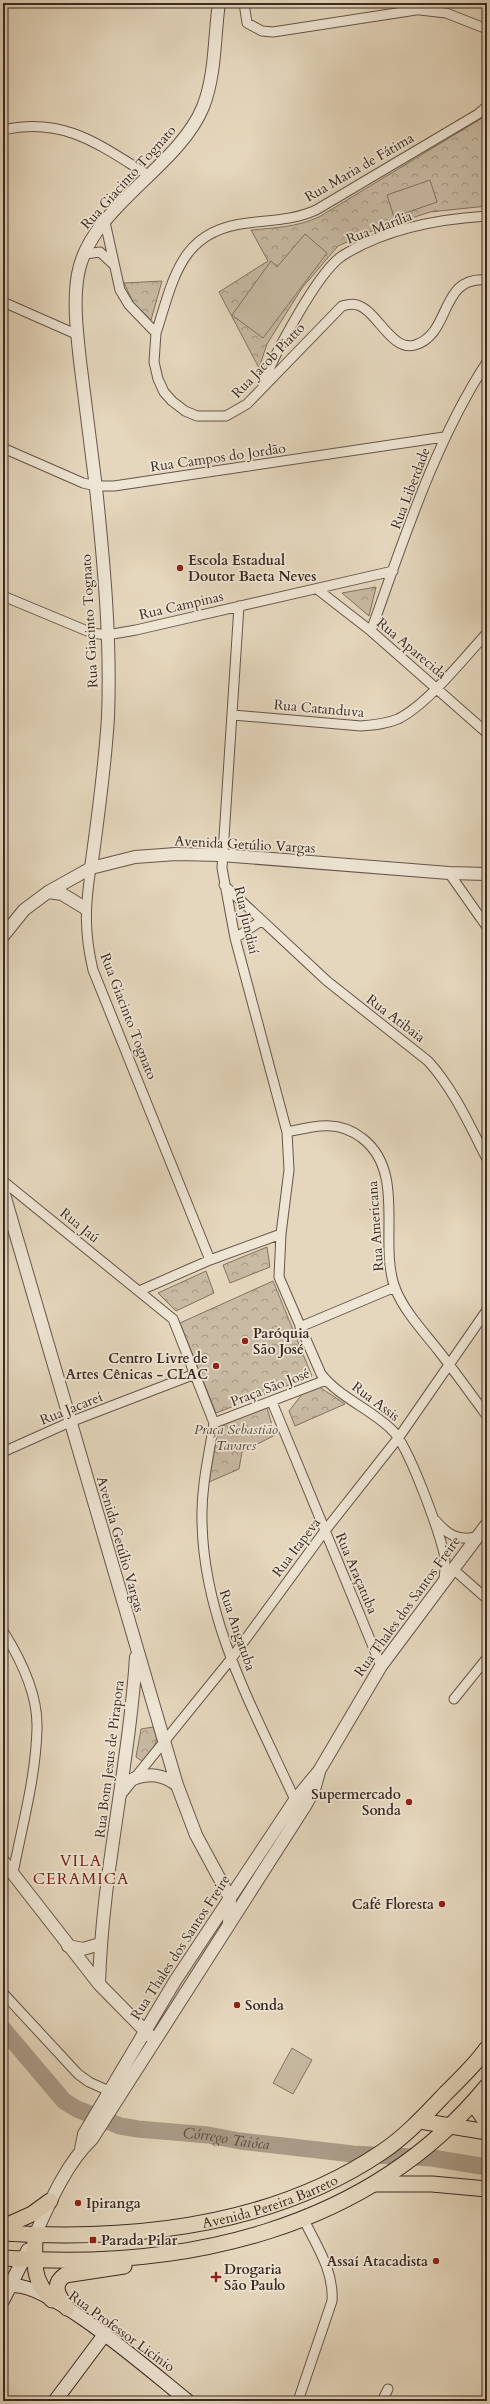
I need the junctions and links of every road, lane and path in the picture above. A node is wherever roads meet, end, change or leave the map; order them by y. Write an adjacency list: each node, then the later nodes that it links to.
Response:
1 (219, 3): 8 (street, Rua Giacinto Tognato)
2 (244, 3): 4 (street)
3 (433, 3): 4 (street)
4 (416, 10): 5 (street)
5 (487, 29)
6 (487, 106): 15 (street, Rua Maria de Fátima)
7 (3, 130): 8 (street)
8 (148, 175): 10 (street, Rua Giacinto Tognato)
9 (487, 216): 18 (street, Rua Marília)
10 (105, 222): 11 (street, Rua Giacinto Tognato); 12 (street)
11 (85, 254): 12 (street); 16 (street, Rua Giacinto Tognato)
12 (114, 265): 15 (street)
13 (487, 280): 18 (street, Rua Jacob Piatto)
14 (3, 302): 16 (street)
15 (156, 333): 18 (street, Rua Jacob Piatto)
16 (78, 334): 21 (street, Rua Giacinto Tognato)
17 (487, 362): 19 (street, Rua Liberdade)
18 (261, 390)
19 (444, 438): 21 (street, Rua Campos do Jordão); 22 (street, Rua Liberdade)
20 (3, 448): 21 (street, Rua Campos do Jordão)
21 (96, 486): 27 (street, Rua Giacinto Tognato)
22 (392, 571): 23 (street, Rua Campinas); 26 (street, Rua Liberdade)
23 (317, 589): 25 (street, Rua Campinas); 26 (street, Rua Aparecida)
24 (3, 596): 27 (street, Rua Campinas)
25 (239, 606): 27 (street, Rua Campinas); 30 (street, Rua Jundiaí)
26 (371, 631): 29 (street, Rua Aparecida)
27 (107, 634): 33 (street, Rua Giacinto Tognato)
28 (487, 634): 29 (street, Rua Catanduva)
29 (437, 687): 30 (street, Rua Catanduva); 31 (street, Rua Aparecida)
30 (233, 715): 32 (street, Rua Jundiaí)
31 (487, 733)
32 (221, 855): 33 (street, Avenida Getúlio Vargas); 34 (street, Avenida Getúlio Vargas); 36 (street, Rua Jundiaí)
33 (92, 868): 37 (street, Avenida Getúlio Vargas); 38 (street, Rua Giacinto Tognato)
34 (449, 873): 35 (street, Avenida Getúlio Vargas); 40 (street)
35 (487, 874)
36 (224, 884): 39 (street, Rua Atibaia); 42 (street, Rua Jundiaí)
37 (48, 892): 38 (street); 41 (street, Avenida Getúlio Vargas)
38 (85, 908): 48 (street, Rua Giacinto Tognato)
39 (261, 921): 42 (street); 44 (street, Rua Atibaia)
40 (487, 927)
41 (3, 936)
42 (235, 938): 43 (street, Rua Jundiaí)
43 (287, 1132): 47 (street, Rua Jundiaí); 49 (street, Rua Americana)
44 (486, 1156)
45 (3, 1181): 50 (street, Rua Jaú)
46 (3, 1191): 58 (street, Avenida Getúlio Vargas)
47 (281, 1234): 48 (street); 52 (street, Praça São José)
48 (210, 1260): 50 (street)
49 (395, 1287): 52 (street); 53 (street, Rua Americana)
50 (140, 1291): 54 (street)
51 (487, 1310): 53 (street, Rua Itapeva)
52 (300, 1327): 55 (street, Praça São José)
53 (449, 1364): 57 (street, Rua Americana); 60 (street, Rua Itapeva)
54 (195, 1374): 58 (street, Rua Jacareí); 59 (street)
55 (326, 1380): 56 (street, Praça São José); 60 (street, Rua Assis)
56 (272, 1402): 59 (street, Praça São José); 64 (street, Rua Araçatuba)
57 (487, 1416)
58 (70, 1422): 61 (street, Rua Jacareí); 70 (street, Avenida Getúlio Vargas)
59 (214, 1423): 72 (street, Rua Angatuba)
60 (399, 1438): 62 (street, Rua Assis); 64 (street, Rua Itapeva)
61 (3, 1452)
62 (432, 1516): 65 (street, Rua Assis); 67 (street, Rua Assis)
63 (487, 1524): 65 (street, Rua Thales dos Santos Freire)
64 (324, 1532): 72 (street, Rua Itapeva); 73 (street, Rua Araçatuba)
65 (477, 1537): 66 (street, Rua Thales dos Santos Freire)
66 (453, 1569): 67 (street, Rua Thales dos Santos Freire); 68 (street)
67 (444, 1580): 73 (street, Rua Thales dos Santos Freire)
68 (487, 1599)
69 (3, 1630): 81 (street)
70 (137, 1649): 75 (street, Avenida Getúlio Vargas); 78 (street, Rua Bom Jesus de Pirapora)
71 (487, 1658): 74 (street)
72 (231, 1659): 75 (street, Rua Itapeva); 79 (street, Rua Angatuba)
73 (381, 1666): 79 (street, Rua Thales dos Santos Freire)
74 (454, 1699)
75 (164, 1743): 76 (street, Rua Itapeva); 77 (street, Avenida Getúlio Vargas)
76 (133, 1779): 77 (street); 78 (street, Rua Itapeva)
77 (177, 1785): 82 (street, Avenida Getúlio Vargas)
78 (121, 1795): 84 (street, Rua Bom Jesus de Pirapora)
79 (300, 1803): 82 (street, Rua Thales dos Santos Freire); 83 (street, Rua Thales dos Santos Freire)
80 (3, 1861): 81 (street)
81 (13, 1873): 85 (street)
82 (230, 1898): 83 (street); 88 (street, Rua Thales dos Santos Freire)
83 (229, 1924): 89 (street, Rua Thales dos Santos Freire)
84 (100, 1944): 85 (street); 86 (street, Rua Bom Jesus de Pirapora)
85 (68, 1946): 86 (street)
86 (98, 1984): 88 (street)
87 (3, 1993): 92 (street)
88 (144, 2032): 89 (street); 92 (street, Rua Thales dos Santos Freire)
89 (155, 2040): 94 (street, Rua Thales dos Santos Freire)
90 (487, 2048): 95 (main road, Avenida Pereira Barreto)
91 (487, 2086): 93 (main road, Avenida Pereira Barreto)
92 (109, 2091): 94 (street, Rua Thales dos Santos Freire)
93 (473, 2103): 96 (main road); 97 (main road, Avenida Pereira Barreto)
94 (102, 2113): 101 (street, Rua Thales dos Santos Freire)
95 (420, 2121): 97 (main road); 105 (main road, Avenida Pereira Barreto)
96 (487, 2123)
97 (451, 2126): 98 (main road); 99 (main road, Avenida Pereira Barreto)
98 (487, 2132)
99 (375, 2184): 100 (main road); 102 (main road, Avenida Pereira Barreto)
100 (487, 2189)
101 (50, 2201): 103 (main road); 105 (street, Rua Thales dos Santos Freire)
102 (303, 2218): 106 (main road, Avenida Pereira Barreto); 117 (street)
103 (3, 2227)
104 (3, 2233): 105 (main road, Avenida Pereira Barreto)
105 (35, 2235): 108 (main road)
106 (166, 2255): 108 (main road, Avenida Pereira Barreto); 112 (main road)
107 (3, 2258): 108 (main road, Avenida Pereira Barreto)
108 (30, 2259): 109 (main road); 111 (main road)
109 (11, 2286): 110 (main road); 111 (main road, Rua Professor Licínio)
110 (3, 2300)
111 (52, 2300): 112 (main road, Rua Professor Licínio)
112 (66, 2308): 113 (main road, Rua Professor Licínio)
113 (104, 2334): 115 (main road); 116 (main road, Rua Professor Licínio)
114 (388, 2389): 118 (street)
115 (55, 2401)
116 (188, 2401)
117 (298, 2401)
118 (382, 2401)

